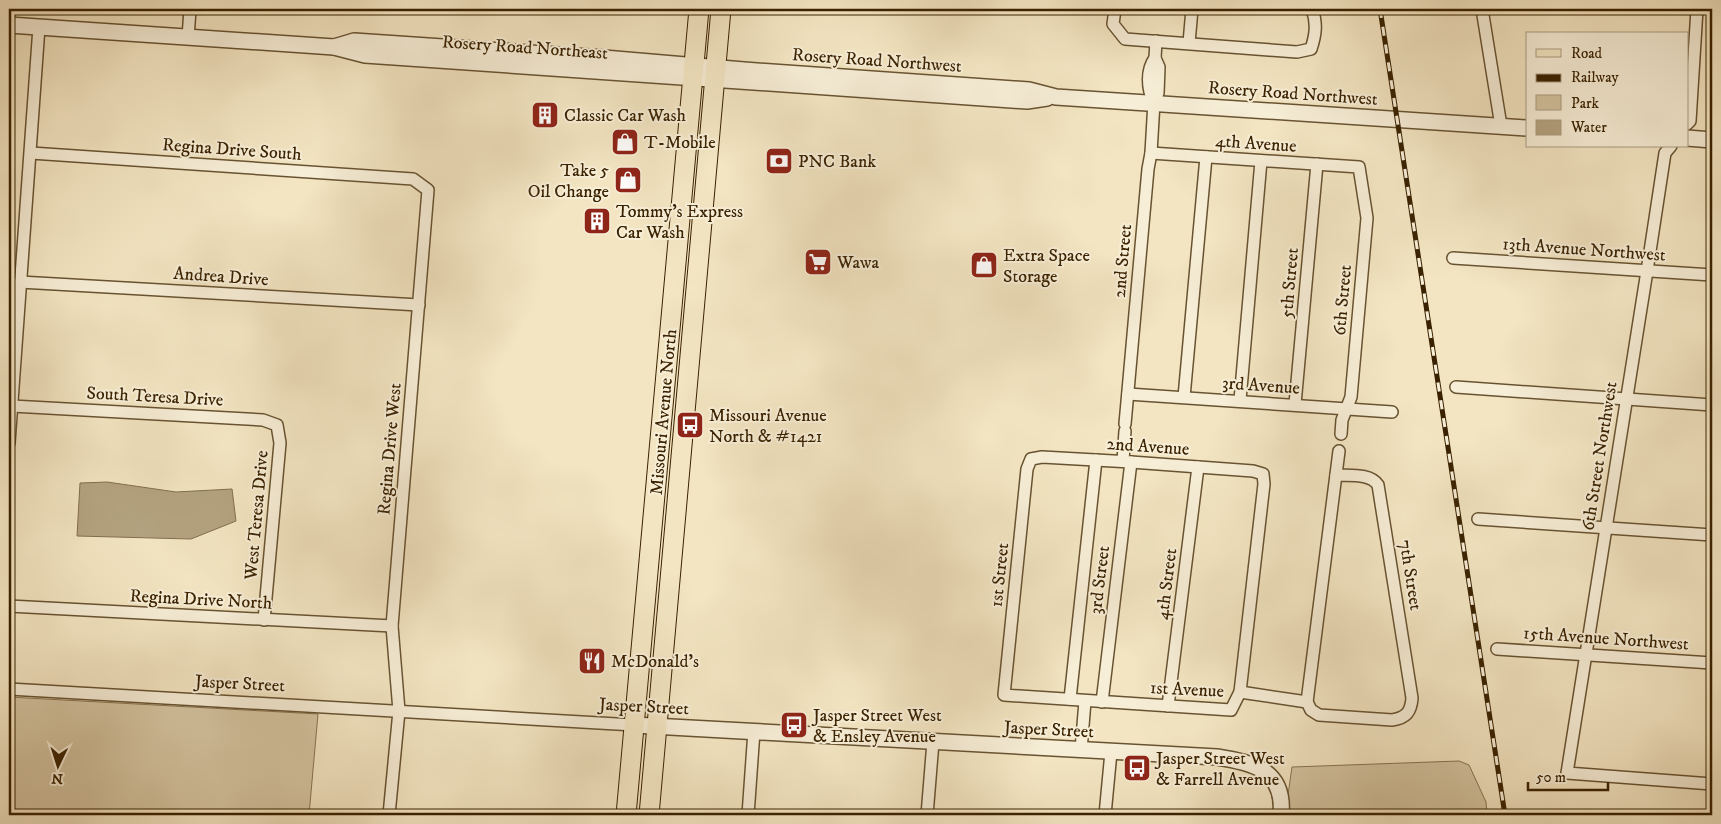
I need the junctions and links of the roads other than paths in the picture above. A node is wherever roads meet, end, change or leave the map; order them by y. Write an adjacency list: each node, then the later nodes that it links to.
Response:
1 (190, 9): 11 (street)
2 (699, 9): 14 (main road, Missouri Avenue North)
3 (721, 9): 15 (main road, Missouri Avenue North)
4 (1115, 9): 12 (street)
5 (1192, 9): 13 (street)
6 (1312, 9): 13 (street)
7 (1482, 9): 21 (street)
8 (1697, 9): 20 (street)
9 (9, 25): 10 (street, Rosery Road Northeast)
10 (39, 27): 11 (street, Rosery Road Northeast); 26 (street)
11 (188, 38): 14 (street, Rosery Road Northeast)
12 (1156, 41): 13 (street); 19 (street, 2nd Street)
13 (1189, 43)
14 (694, 71): 15 (street, Rosery Road Northeast); 34 (main road, Missouri Avenue North)
15 (716, 73): 16 (street, Rosery Road Northwest); 17 (street, Rosery Road Northwest); 45 (main road, Missouri Avenue North)
16 (923, 83): 17 (street); 18 (street, Rosery Road Northwest)
17 (853, 89): 18 (street, Rosery Road Northwest)
18 (1056, 97): 19 (street, Rosery Road Northwest)
19 (1154, 102): 21 (street, Rosery Road Northwest); 27 (street, 2nd Street)
20 (1688, 123)
21 (1501, 126): 22 (street, Rosery Road Northwest)
22 (1526, 128)
23 (1688, 138): 24 (street)
24 (1712, 140)
25 (1669, 148): 35 (street, 6th Street Northwest)
26 (31, 153): 32 (street, Regina Drive South); 37 (street)
27 (1151, 153): 28 (street, 4th Avenue); 41 (street, 2nd Street)
28 (1206, 157): 29 (street, 4th Avenue); 42 (street)
29 (1261, 161): 30 (street, 4th Avenue); 44 (street)
30 (1317, 164): 31 (street, 4th Avenue); 46 (street, 5th Street)
31 (1359, 167): 49 (street, 6th Street)
32 (428, 190): 38 (street, Regina Drive West)
33 (1453, 258): 35 (street, 13th Avenue Northwest)
34 (676, 268): 40 (main road, Missouri Avenue North); 45 (main road)
35 (1648, 271): 36 (street, 13th Avenue Northwest); 43 (street, 6th Street Northwest)
36 (1712, 275)
37 (20, 282): 38 (street, Andrea Drive); 48 (street)
38 (419, 305): 66 (street, Regina Drive West)
39 (1456, 387): 43 (street)
40 (665, 388): 60 (main road); 80 (main road, Missouri Avenue North)
41 (1128, 394): 42 (street, 3rd Avenue); 57 (street, 2nd Street)
42 (1184, 397): 44 (street, 3rd Avenue)
43 (1626, 399): 47 (street); 62 (street, 6th Street Northwest)
44 (1240, 400): 46 (street, 3rd Avenue)
45 (686, 402): 60 (main road, Missouri Avenue North)
46 (1295, 404): 49 (street, 3rd Avenue)
47 (1712, 405)
48 (12, 406): 52 (street); 53 (street, South Teresa Drive)
49 (1347, 408): 50 (street, 3rd Avenue); 51 (street, 6th Street)
50 (1392, 412)
51 (1340, 434)
52 (9, 443)
53 (280, 443): 65 (street, West Teresa Drive)
54 (1339, 451): 59 (street)
55 (1031, 459): 56 (street, 2nd Avenue); 72 (street, 1st Street)
56 (1096, 460): 57 (street, 2nd Avenue); 73 (street)
57 (1127, 461): 58 (street, 2nd Avenue); 75 (street, 3rd Street)
58 (1198, 467): 71 (street, 2nd Avenue); 77 (street, 4th Street)
59 (1336, 475): 76 (street); 79 (street, 7th Street)
60 (676, 508): 81 (main road, Missouri Avenue North)
61 (1478, 518): 62 (street)
62 (1606, 527): 63 (street); 68 (street, 6th Street Northwest)
63 (1712, 535)
64 (9, 606): 65 (street, Regina Drive North)
65 (264, 620): 66 (street, Regina Drive North)
66 (392, 626): 78 (street, Regina Drive West)
67 (1497, 649): 68 (street, 15th Avenue Northwest)
68 (1586, 656): 69 (street, 15th Avenue Northwest); 86 (street, 6th Street Northwest)
69 (1712, 663)
70 (9, 689): 78 (street, Jasper Street)
71 (1240, 692): 76 (street, 1st Avenue); 77 (street, 1st Avenue)
72 (1004, 695): 73 (street, 1st Avenue)
73 (1070, 699): 74 (street, 1st Avenue)
74 (1085, 701): 75 (street, 1st Avenue); 84 (street)
75 (1102, 702): 77 (street, 1st Avenue)
76 (1308, 702): 79 (street, 1st Avenue)
77 (1168, 706)
78 (399, 711): 80 (street, Jasper Street); 87 (street, Regina Drive West)
79 (1407, 714)
80 (634, 725): 81 (street, Jasper Street); 88 (main road, Missouri Avenue North)
81 (657, 727): 82 (street, Jasper Street); 89 (main road, Missouri Avenue North)
82 (754, 731): 83 (street, Jasper Street); 90 (street)
83 (933, 742): 84 (street, Jasper Street); 91 (street)
84 (1081, 750): 85 (street, Jasper Street)
85 (1111, 752): 92 (street); 93 (street, Jasper Street)
86 (1712, 784)
87 (389, 815)
88 (626, 815)
89 (649, 815)
90 (748, 815)
91 (927, 815)
92 (1105, 815)
93 (1281, 815)

